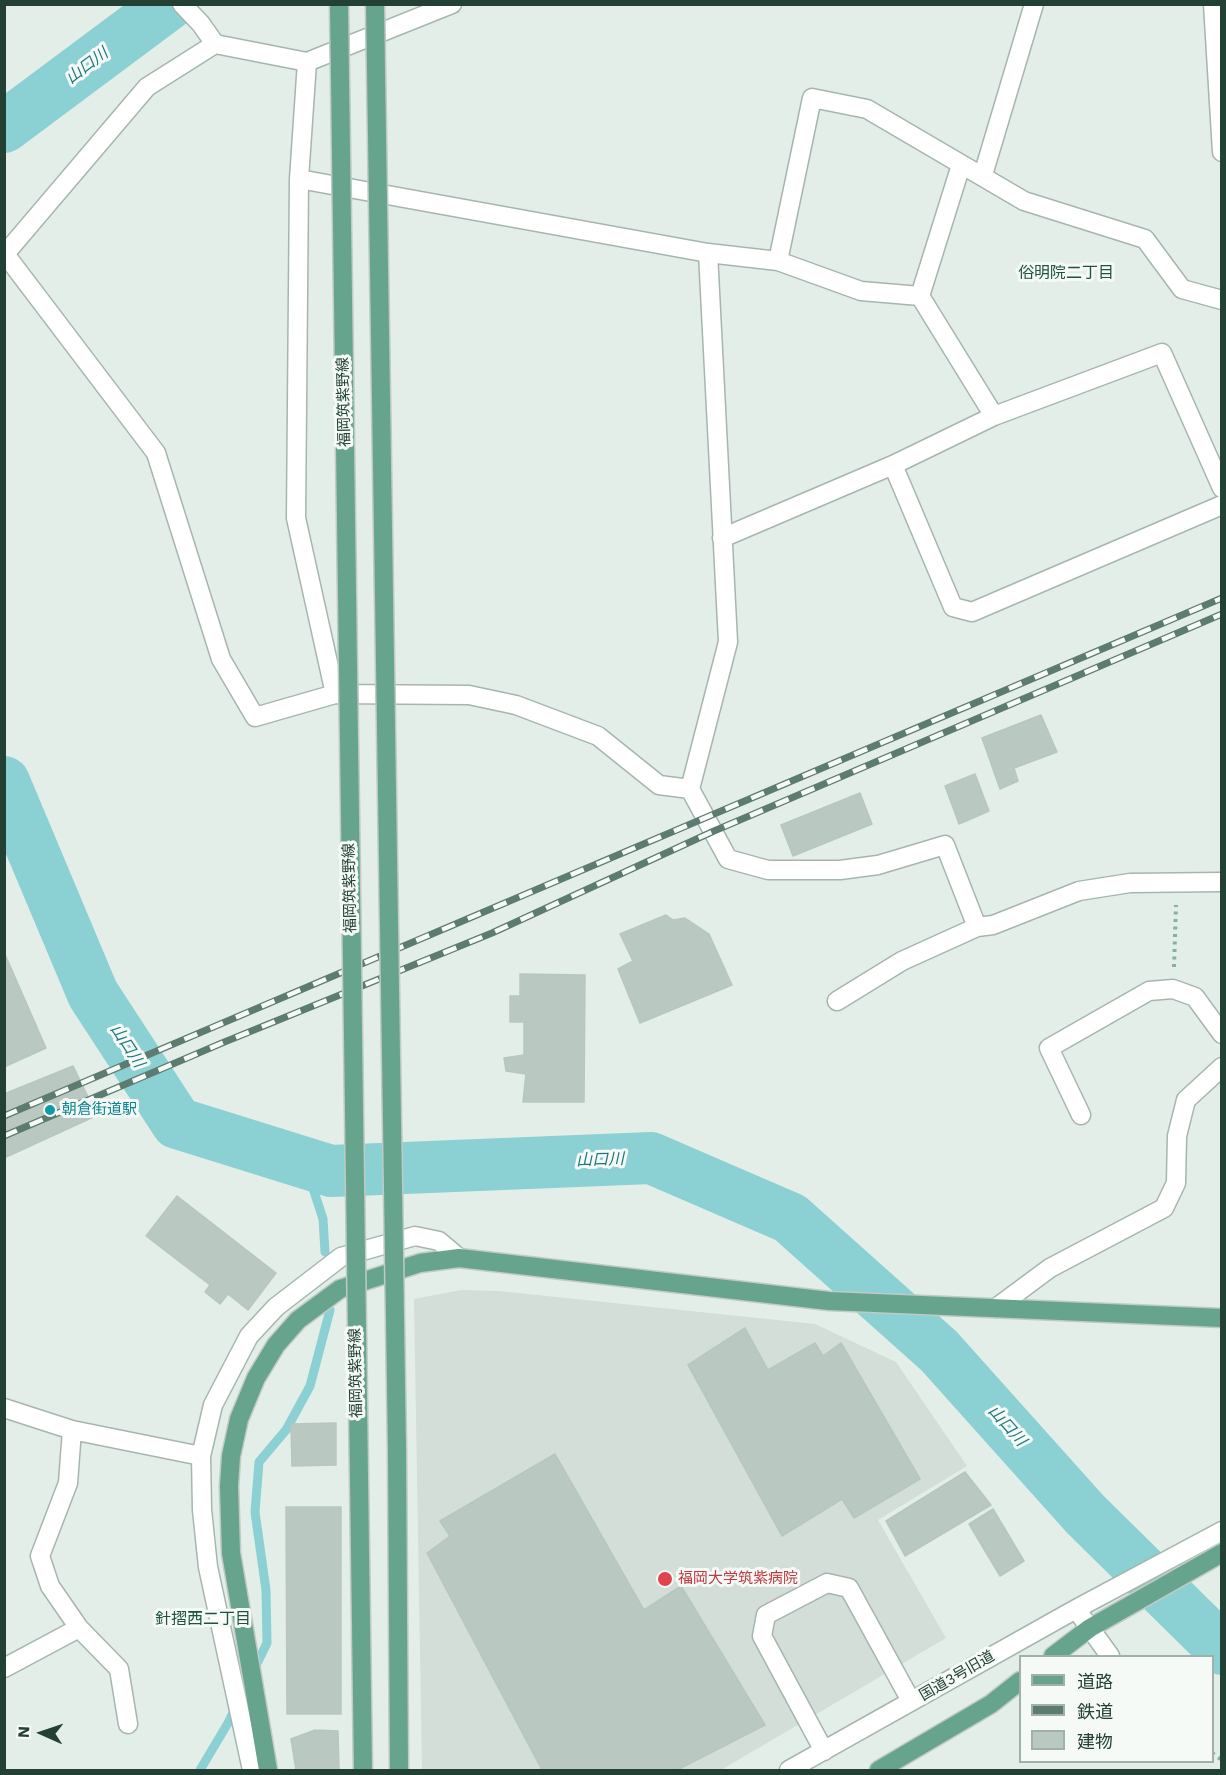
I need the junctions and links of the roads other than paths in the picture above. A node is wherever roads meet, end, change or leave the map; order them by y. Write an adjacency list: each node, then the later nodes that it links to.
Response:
1 (182, 4): 7 (street)
2 (339, 4): 50 (main road, 福岡筑紫野線, bridge)
3 (375, 4): 51 (main road, bridge)
4 (452, 4): 8 (street)
5 (1034, 4): 11 (street)
6 (1213, 4): 9 (street)
7 (215, 44): 8 (street); 22 (street)
8 (307, 62): 12 (street)
9 (1221, 152)
10 (961, 165): 11 (street); 14 (street); 15 (street)
11 (983, 176): 16 (street)
12 (299, 179): 13 (street); 22 (street)
13 (708, 253): 14 (street); 21 (street)
14 (778, 261): 15 (street)
15 (920, 296): 17 (street)
16 (1221, 300)
17 (994, 416): 18 (street); 19 (street)
18 (893, 465): 20 (street); 21 (street)
19 (1221, 488)
20 (1221, 505)
21 (722, 538): 23 (street)
22 (335, 694): 23 (street)
23 (690, 789): 25 (street)
24 (1221, 882): 25 (street)
25 (977, 927): 26 (street)
26 (837, 1001)
27 (1221, 1034): 29 (street)
28 (1221, 1067): 31 (street)
29 (1081, 1114)
30 (459, 1258): 31 (main road); 35 (street); 49 (main road)
31 (996, 1308): 32 (main road)
32 (1221, 1318)
33 (4, 1408): 34 (street)
34 (72, 1430): 35 (street); 40 (street)
35 (201, 1456): 48 (street)
36 (1221, 1532): 38 (street, 国道3号旧道)
37 (1219, 1555): 39 (main road)
38 (1084, 1605): 39 (street); 45 (street, 国道3号旧道)
39 (1095, 1625): 41 (main road); 42 (street)
40 (79, 1628): 43 (street); 46 (street)
41 (1054, 1655)
42 (1110, 1655)
43 (4, 1668)
44 (1019, 1682): 53 (main road)
45 (912, 1701): 47 (street, 国道3号旧道); 47 (street)
46 (128, 1724)
47 (824, 1751): 52 (street, 国道3号旧道)
48 (252, 1770)
49 (268, 1770)
50 (363, 1770)
51 (399, 1770)
52 (789, 1770)
53 (879, 1770)

